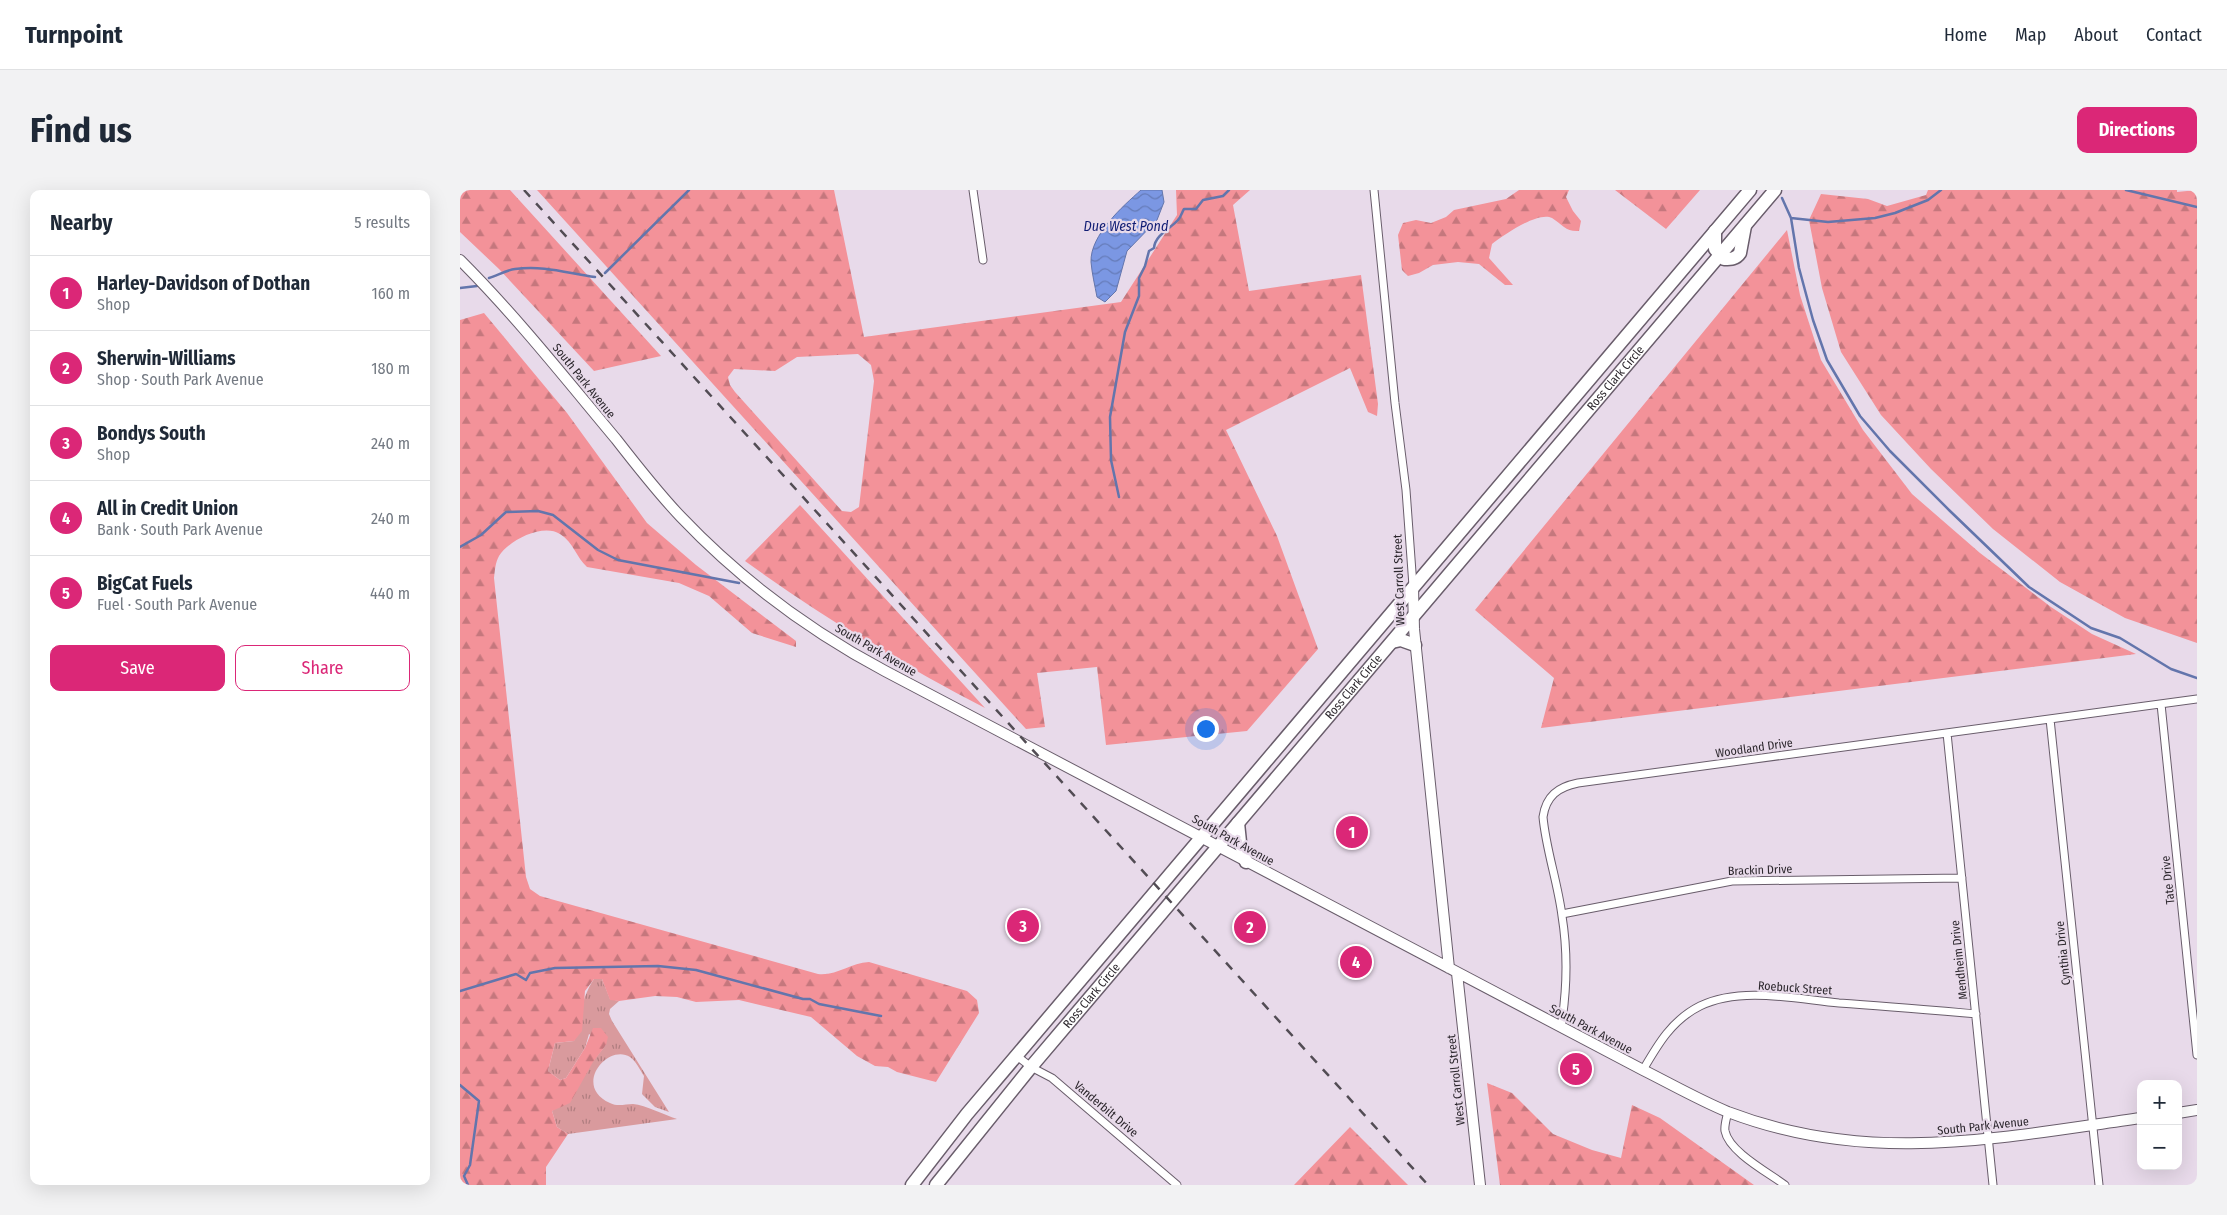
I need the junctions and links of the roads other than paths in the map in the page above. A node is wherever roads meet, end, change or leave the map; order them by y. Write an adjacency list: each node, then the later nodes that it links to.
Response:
1 (973, 190): 8 (street)
2 (1374, 190): 11 (street, West Carroll Street)
3 (1750, 190): 5 (highway, Ross Clark Circle)
4 (1775, 190): 6 (highway, Ross Clark Circle)
5 (1715, 231): 6 (highway); 9 (highway, Ross Clark Circle)
6 (1720, 256): 10 (highway, Ross Clark Circle)
7 (460, 260): 24 (street, South Park Avenue)
8 (983, 260)
9 (1618, 346): 10 (highway); 11 (highway, Ross Clark Circle)
10 (1633, 358): 12 (highway, Ross Clark Circle)
11 (1413, 587): 12 (street, West Carroll Street); 15 (highway, Ross Clark Circle)
12 (1413, 617): 13 (highway, Ross Clark Circle); 14 (street, West Carroll Street)
13 (1392, 642): 14 (highway); 16 (highway, Ross Clark Circle)
14 (1415, 645): 29 (street, West Carroll Street)
15 (1338, 676): 16 (highway); 21 (highway, Ross Clark Circle)
16 (1353, 688): 22 (highway, Ross Clark Circle)
17 (2197, 699): 18 (street, Woodland Drive)
18 (2161, 704): 19 (street, Woodland Drive); 32 (street, Tate Drive)
19 (2050, 719): 20 (street, Woodland Drive); 40 (street, Cynthia Drive)
20 (1948, 733): 27 (street, Mendheim Drive); 28 (street, Woodland Drive)
21 (1262, 766): 22 (highway); 24 (highway, Ross Clark Circle)
22 (1276, 778): 23 (highway, Ross Clark Circle)
23 (1238, 823): 25 (highway, Ross Clark Circle); 26 (highway)
24 (1202, 837): 25 (street, South Park Avenue); 33 (highway, Ross Clark Circle)
25 (1218, 846): 26 (street, South Park Avenue); 34 (highway, Ross Clark Circle)
26 (1246, 862): 29 (street, South Park Avenue)
27 (1962, 878): 28 (street, Brackin Drive); 30 (street, Mendheim Drive)
28 (1562, 914): 31 (street, Woodland Drive)
29 (1453, 971): 31 (street, South Park Avenue); 47 (street, West Carroll Street)
30 (1976, 1014): 35 (street, Roebuck Street); 41 (street, Mendheim Drive)
31 (1561, 1027): 35 (street, South Park Avenue)
32 (2197, 1055)
33 (1017, 1056): 34 (street, Vanderbilt Drive); 42 (highway, Ross Clark Circle)
34 (1031, 1067): 43 (highway, Ross Clark Circle); 46 (street, Vanderbilt Drive)
35 (1643, 1070): 37 (street, South Park Avenue)
36 (2197, 1110): 38 (street)
37 (1728, 1111): 41 (street, South Park Avenue); 48 (street)
38 (2182, 1112)
39 (2137, 1119): 40 (street, South Park Avenue)
40 (2093, 1125): 41 (street, South Park Avenue); 50 (street, Cynthia Drive)
41 (1988, 1139): 49 (street, Mendheim Drive)
42 (932, 1158): 43 (highway); 44 (highway, Ross Clark Circle)
43 (947, 1170): 45 (highway, Ross Clark Circle)
44 (912, 1185)
45 (936, 1185)
46 (1177, 1185)
47 (1480, 1185)
48 (1785, 1185)
49 (1993, 1185)
50 (2099, 1185)

